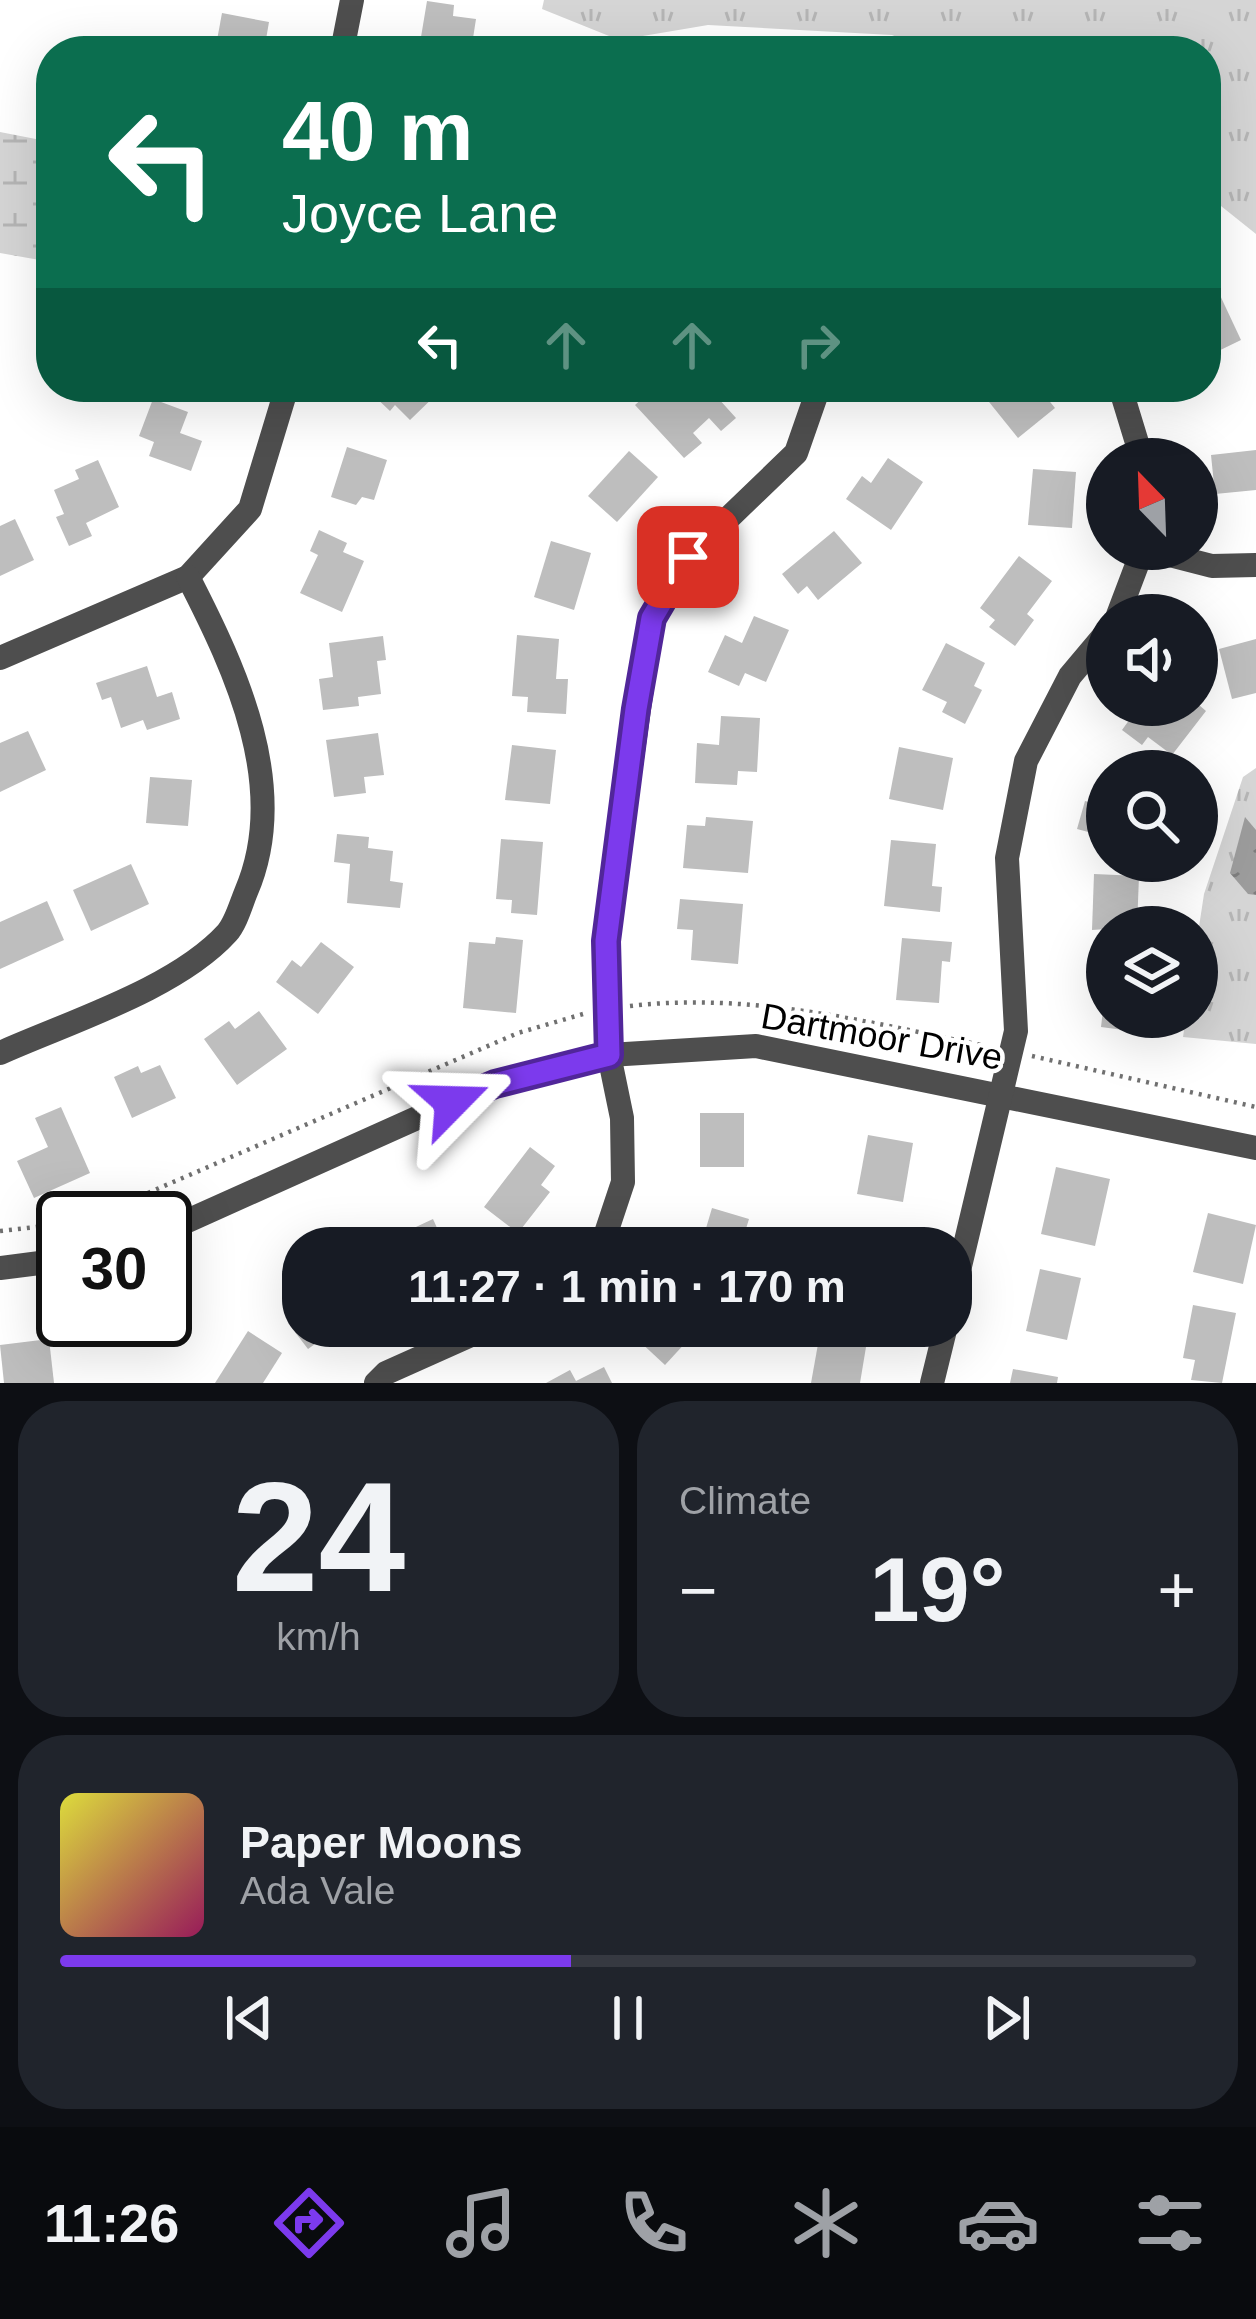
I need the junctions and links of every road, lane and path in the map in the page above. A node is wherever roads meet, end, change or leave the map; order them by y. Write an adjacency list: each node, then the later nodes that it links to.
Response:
1 (352, 0): 2 (street)
2 (345, 36)
3 (282, 402): 9 (street)
4 (814, 402): 13 (street)
5 (1125, 402): 6 (street)
6 (1136, 438)
7 (1256, 565): 8 (street)
8 (1218, 566)
9 (188, 578): 11 (street); 12 (street)
10 (1086, 657): 14 (street)
11 (0, 658)
12 (0, 1053)
13 (609, 1055): 14 (street, Dartmoor Drive); 16 (street, Dartmoor Drive); 18 (street)
14 (1002, 1093): 15 (street, Dartmoor Drive); 19 (street)
15 (1256, 1148)
16 (192, 1219)
17 (36, 1227): 20 (path)
18 (608, 1227)
19 (970, 1227)
20 (0, 1231)
21 (36, 1263): 22 (street)
22 (0, 1268)
23 (444, 1347): 25 (street)
24 (941, 1347): 26 (street)
25 (376, 1383)
26 (932, 1383)

